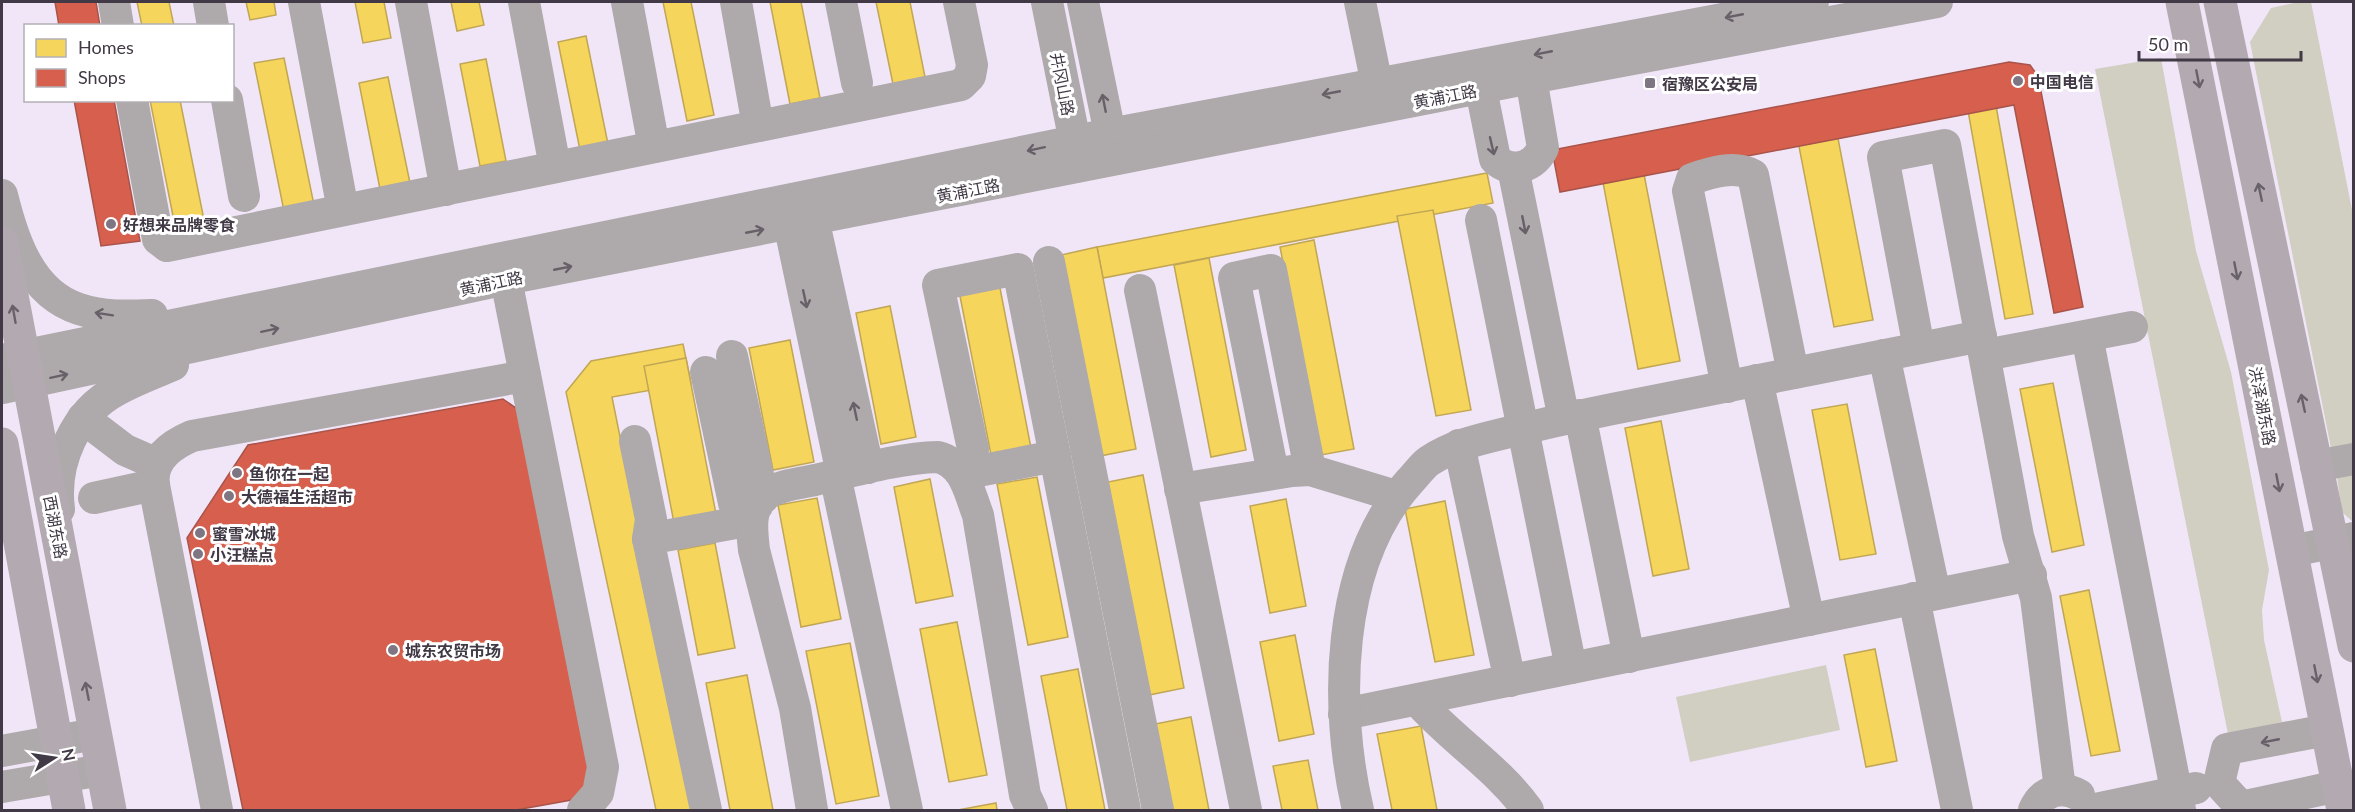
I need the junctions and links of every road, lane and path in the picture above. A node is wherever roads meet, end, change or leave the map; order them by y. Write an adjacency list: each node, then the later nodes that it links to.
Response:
1 (114, 2): 18 (street)
2 (209, 2): 19 (street)
3 (303, 2): 35 (street)
4 (411, 2): 32 (street)
5 (524, 2): 31 (street)
6 (627, 2): 27 (street)
7 (736, 2): 26 (street)
8 (841, 2): 21 (street)
9 (958, 2): 26 (street)
10 (1047, 2): 29 (street, 井冈山路)
11 (1083, 2): 28 (street, one-way to 11)
12 (1360, 2): 23 (street)
13 (1812, 2): 17 (street, 黄浦江路)
14 (1937, 2): 17 (street, 黄浦江路)
15 (2182, 2): 76 (main road, 洪泽湖东路, one-way to 76)
16 (2220, 2): 63 (main road, one-way to 16)
17 (1782, 13): 20 (street, 黄浦江路); 23 (street, 黄浦江路, one-way to 23)
18 (118, 24)
19 (213, 24)
20 (1531, 78): 22 (street, 黄浦江路); 30 (street)
21 (857, 83)
22 (1481, 89): 23 (street, 黄浦江路); 30 (street, one-way to 30)
23 (1379, 96): 28 (street, 黄浦江路)
24 (132, 102): 35 (street)
25 (227, 102): 34 (street)
26 (758, 126): 27 (street)
27 (654, 147): 31 (street)
28 (1113, 147): 29 (street, 黄浦江路)
29 (1077, 154): 36 (street, 黄浦江路)
30 (1523, 165): 55 (street)
31 (555, 167): 32 (street)
32 (446, 190): 35 (street)
33 (2, 195): 42 (street, one-way to 33)
34 (244, 196)
35 (343, 210)
36 (799, 210): 40 (street, 黄浦江路); 65 (street)
37 (1480, 220): 57 (street)
38 (2, 243): 49 (main road, 西湖东路, one-way to 38)
39 (1049, 262): 109 (street)
40 (510, 267): 42 (street, 黄浦江路); 52 (street); 103 (street)
41 (1140, 290): 69 (street)
42 (227, 327): 49 (street, 黄浦江路); 56 (street)
43 (2132, 327): 44 (street)
44 (2087, 336): 45 (street); 98 (street)
45 (1983, 345): 46 (street); 46 (street); 77 (street)
46 (1919, 348): 47 (street)
47 (1884, 355): 51 (street); 78 (street)
48 (732, 356): 72 (street)
49 (13, 371): 79 (main road, 西湖东路)
50 (706, 372): 72 (street)
51 (1793, 374): 53 (street); 54 (street)
52 (525, 376): 68 (street); 102 (street)
53 (1757, 380): 54 (street); 80 (street)
54 (1727, 387): 55 (street)
55 (1576, 416): 57 (street); 83 (street)
56 (83, 418): 68 (street); 79 (street)
57 (1524, 429): 60 (street); 84 (street)
58 (635, 441): 74 (street)
59 (2, 444): 81 (main road)
60 (1459, 444): 70 (street); 85 (street)
61 (1055, 456): 66 (street); 66 (street); 108 (street)
62 (2354, 459): 63 (street)
63 (2316, 466): 75 (main road)
64 (1310, 470): 67 (street); 67 (street); 70 (street)
65 (848, 473): 66 (street); 72 (street); 106 (street)
66 (963, 474): 107 (street)
67 (1274, 474): 69 (street)
68 (156, 475): 71 (street); 101 (street)
69 (1180, 489): 110 (street)
70 (1396, 496): 87 (street)
71 (94, 498)
72 (757, 508): 74 (street); 105 (street)
73 (2, 521): 81 (street)
74 (648, 539): 104 (street)
75 (2343, 540): 76 (street); 82 (main road)
76 (2292, 551): 88 (main road, 洪泽湖东路, one-way to 88)
77 (2031, 574): 78 (street); 96 (street)
78 (1924, 596): 80 (street); 113 (street)
79 (73, 614): 89 (main road, 西湖东路, one-way to 79)
80 (1809, 620): 83 (street)
81 (34, 625): 90 (main road)
82 (2354, 646)
83 (1629, 657): 84 (street)
84 (1571, 668): 85 (street)
85 (1510, 681): 86 (street)
86 (1417, 700): 87 (street); 112 (street)
87 (1344, 714): 111 (street)
88 (2327, 730): 94 (street, one-way to 94); 97 (main road, 洪泽湖东路)
89 (95, 734): 90 (street); 92 (main road, 西湖东路)
90 (56, 741): 91 (street); 93 (main road)
91 (2, 751)
92 (102, 770): 93 (street); 100 (main road, 西湖东路)
93 (63, 777): 95 (street); 99 (main road)
94 (2219, 783): 97 (street); 98 (street)
95 (2, 787)
96 (2060, 789): 114 (street); 115 (street)
97 (2341, 798)
98 (2178, 801): 115 (street)
99 (69, 810)
100 (110, 810)
101 (217, 810)
102 (583, 810)
103 (607, 810)
104 (706, 810)
105 (812, 810)
106 (907, 810)
107 (1032, 810)
108 (1125, 810)
109 (1158, 810)
110 (1246, 810)
111 (1358, 810)
112 (1528, 810)
113 (1957, 810)
114 (2034, 810)
115 (2091, 810)

